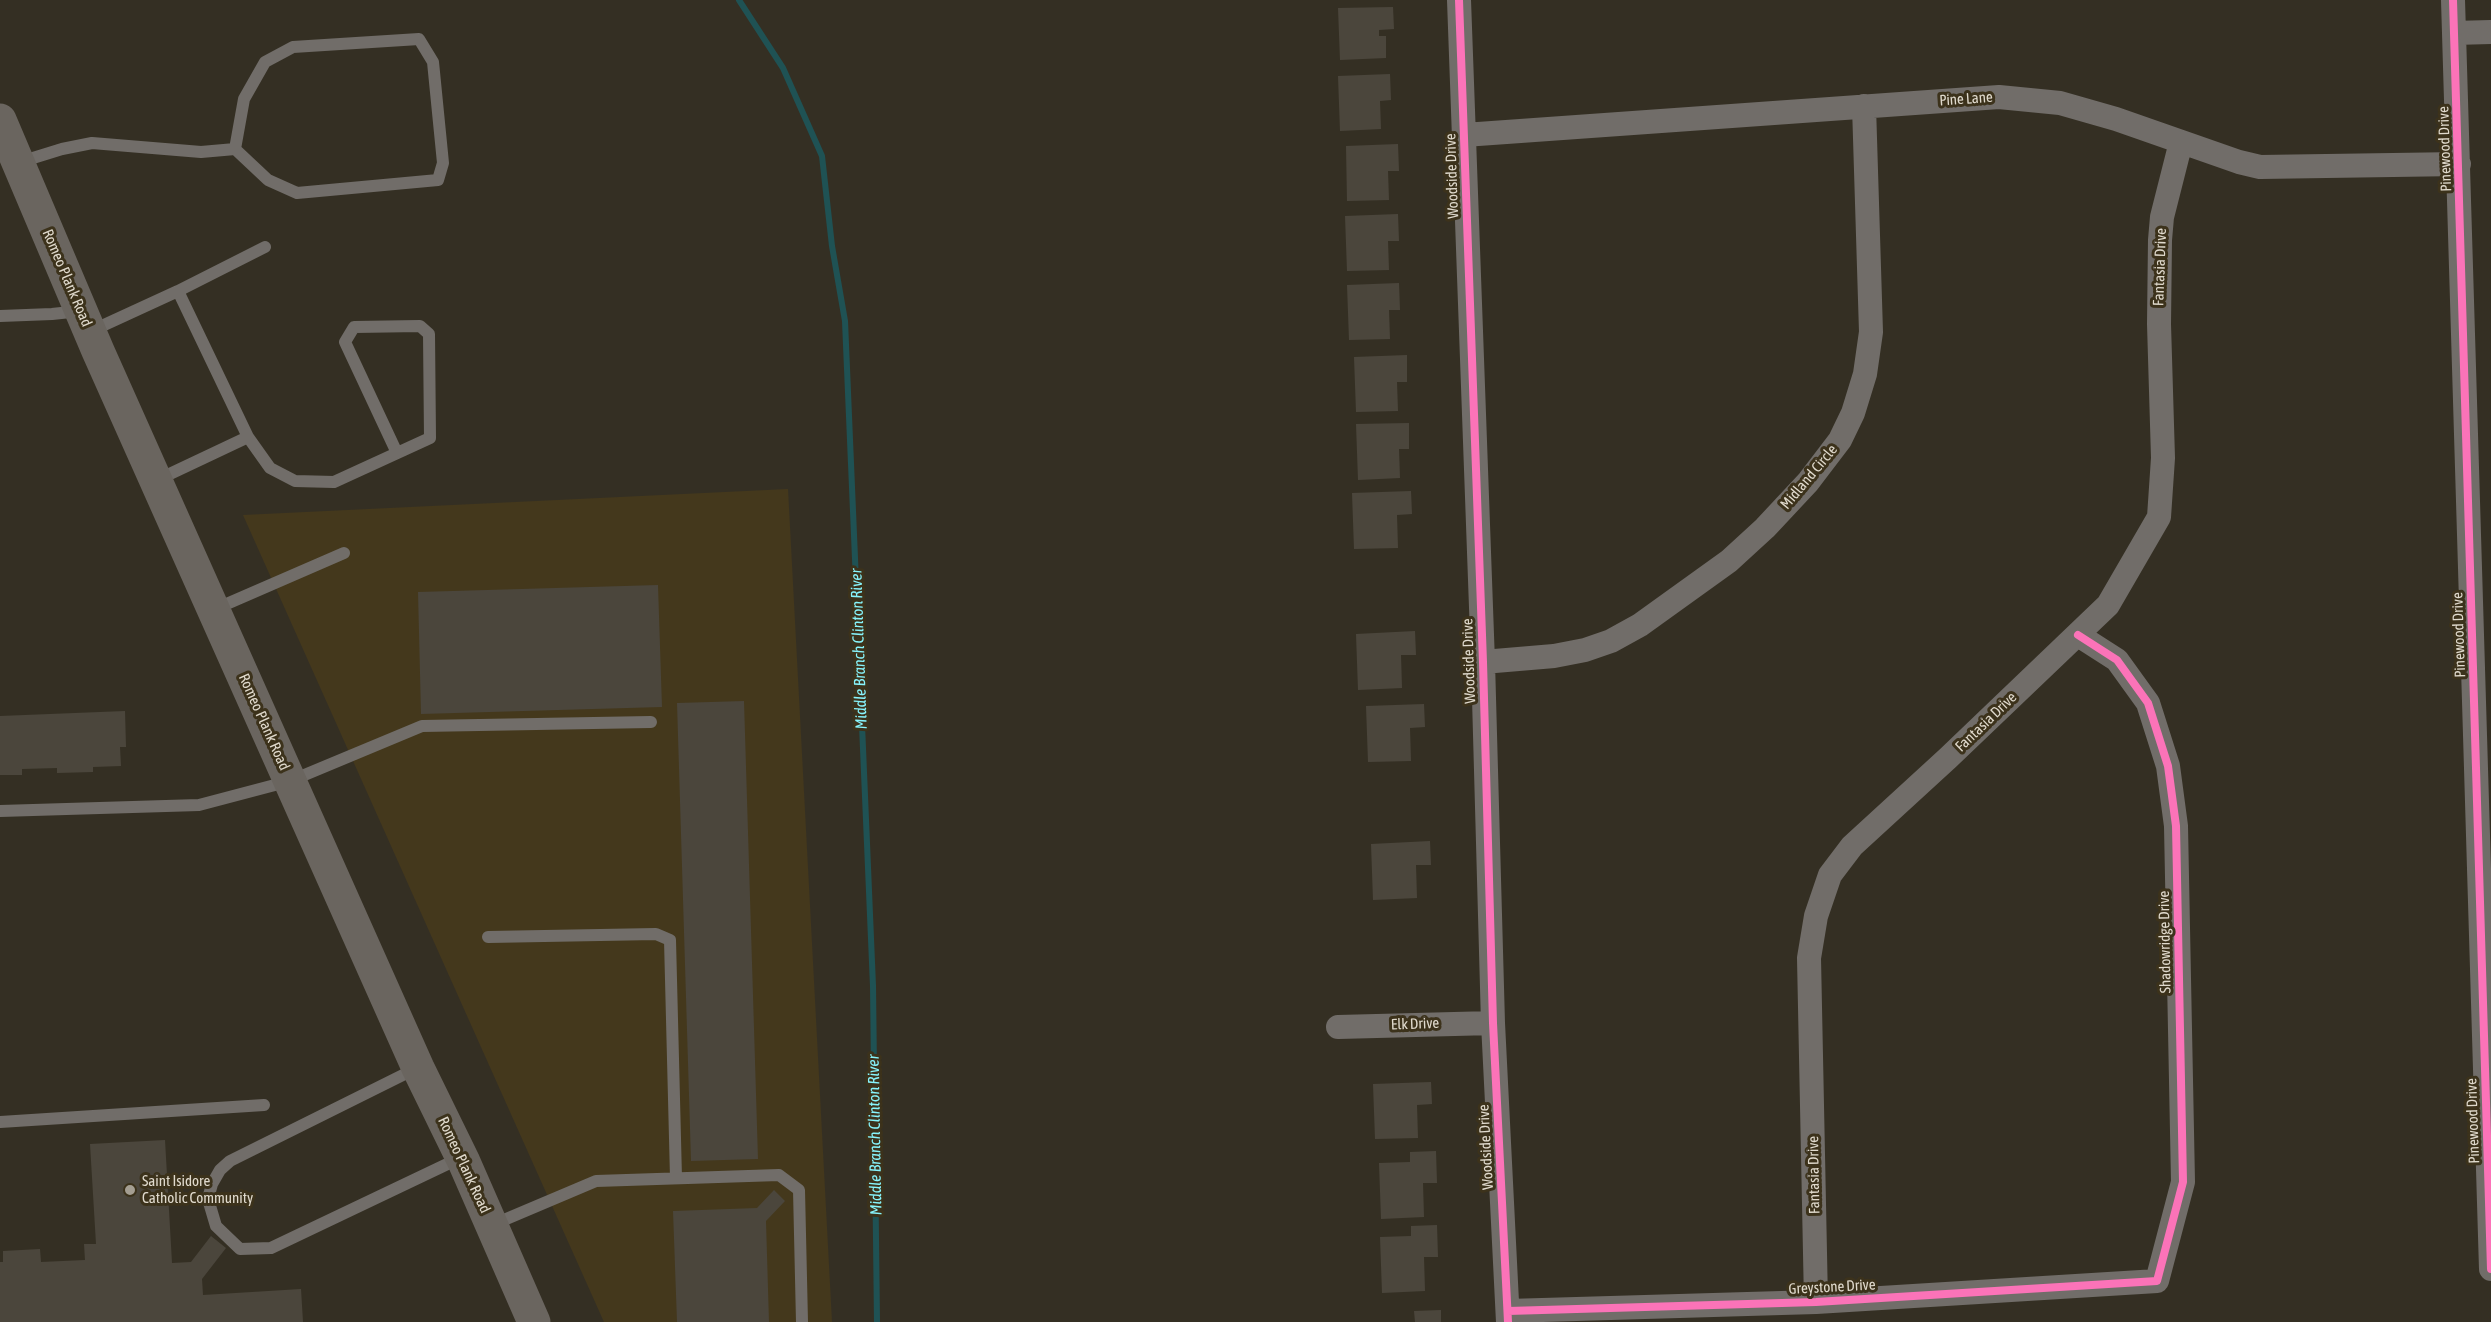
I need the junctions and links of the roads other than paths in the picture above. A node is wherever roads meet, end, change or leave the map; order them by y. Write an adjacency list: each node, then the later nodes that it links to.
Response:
1 (1459, 0): 7 (street, Woodside Drive)
2 (2453, 0): 4 (street, Pinewood Drive)
3 (2491, 32): 4 (street)
4 (2454, 33): 11 (street, Pinewood Drive)
5 (1864, 106): 7 (street, Pine Lane); 8 (street, Pine Lane); 22 (street, Midland Circle)
6 (0, 120): 10 (main road, Romeo Plank Road)
7 (1464, 135): 22 (street, Woodside Drive)
8 (2181, 142): 11 (street, Pine Lane); 21 (street, Fantasia Drive)
9 (235, 149): 9 (lane); 10 (lane)
10 (18, 163): 15 (main road, Romeo Plank Road)
11 (2459, 164): 35 (street, Pinewood Drive)
12 (265, 247): 13 (lane)
13 (178, 291): 15 (lane); 16 (lane)
14 (0, 316): 15 (lane)
15 (86, 321): 18 (main road, Romeo Plank Road)
16 (248, 437): 17 (lane); 18 (lane)
17 (397, 453): 17 (lane)
18 (156, 481): 20 (main road, Romeo Plank Road)
19 (344, 553): 20 (lane)
20 (214, 609): 24 (main road, Romeo Plank Road)
21 (2078, 635): 36 (street, Shadowridge Drive); 37 (street, Fantasia Drive)
22 (1483, 662): 27 (street, Woodside Drive)
23 (651, 722): 24 (lane)
24 (290, 781): 25 (lane); 29 (main road, Romeo Plank Road)
25 (0, 811)
26 (488, 937): 33 (lane)
27 (1492, 1023): 28 (street, Elk Drive); 38 (street, Woodside Drive)
28 (1338, 1028)
29 (418, 1068): 32 (main road, Romeo Plank Road); 32 (lane)
30 (264, 1105): 31 (lane)
31 (0, 1122)
32 (461, 1157): 34 (main road, Romeo Plank Road)
33 (676, 1178): 34 (lane); 40 (lane)
34 (491, 1225): 39 (main road, Romeo Plank Road)
35 (2491, 1269)
36 (2157, 1281): 37 (street, Greystone Drive)
37 (1816, 1302): 38 (street, Greystone Drive)
38 (1508, 1316)
39 (534, 1322)
40 (802, 1322)

